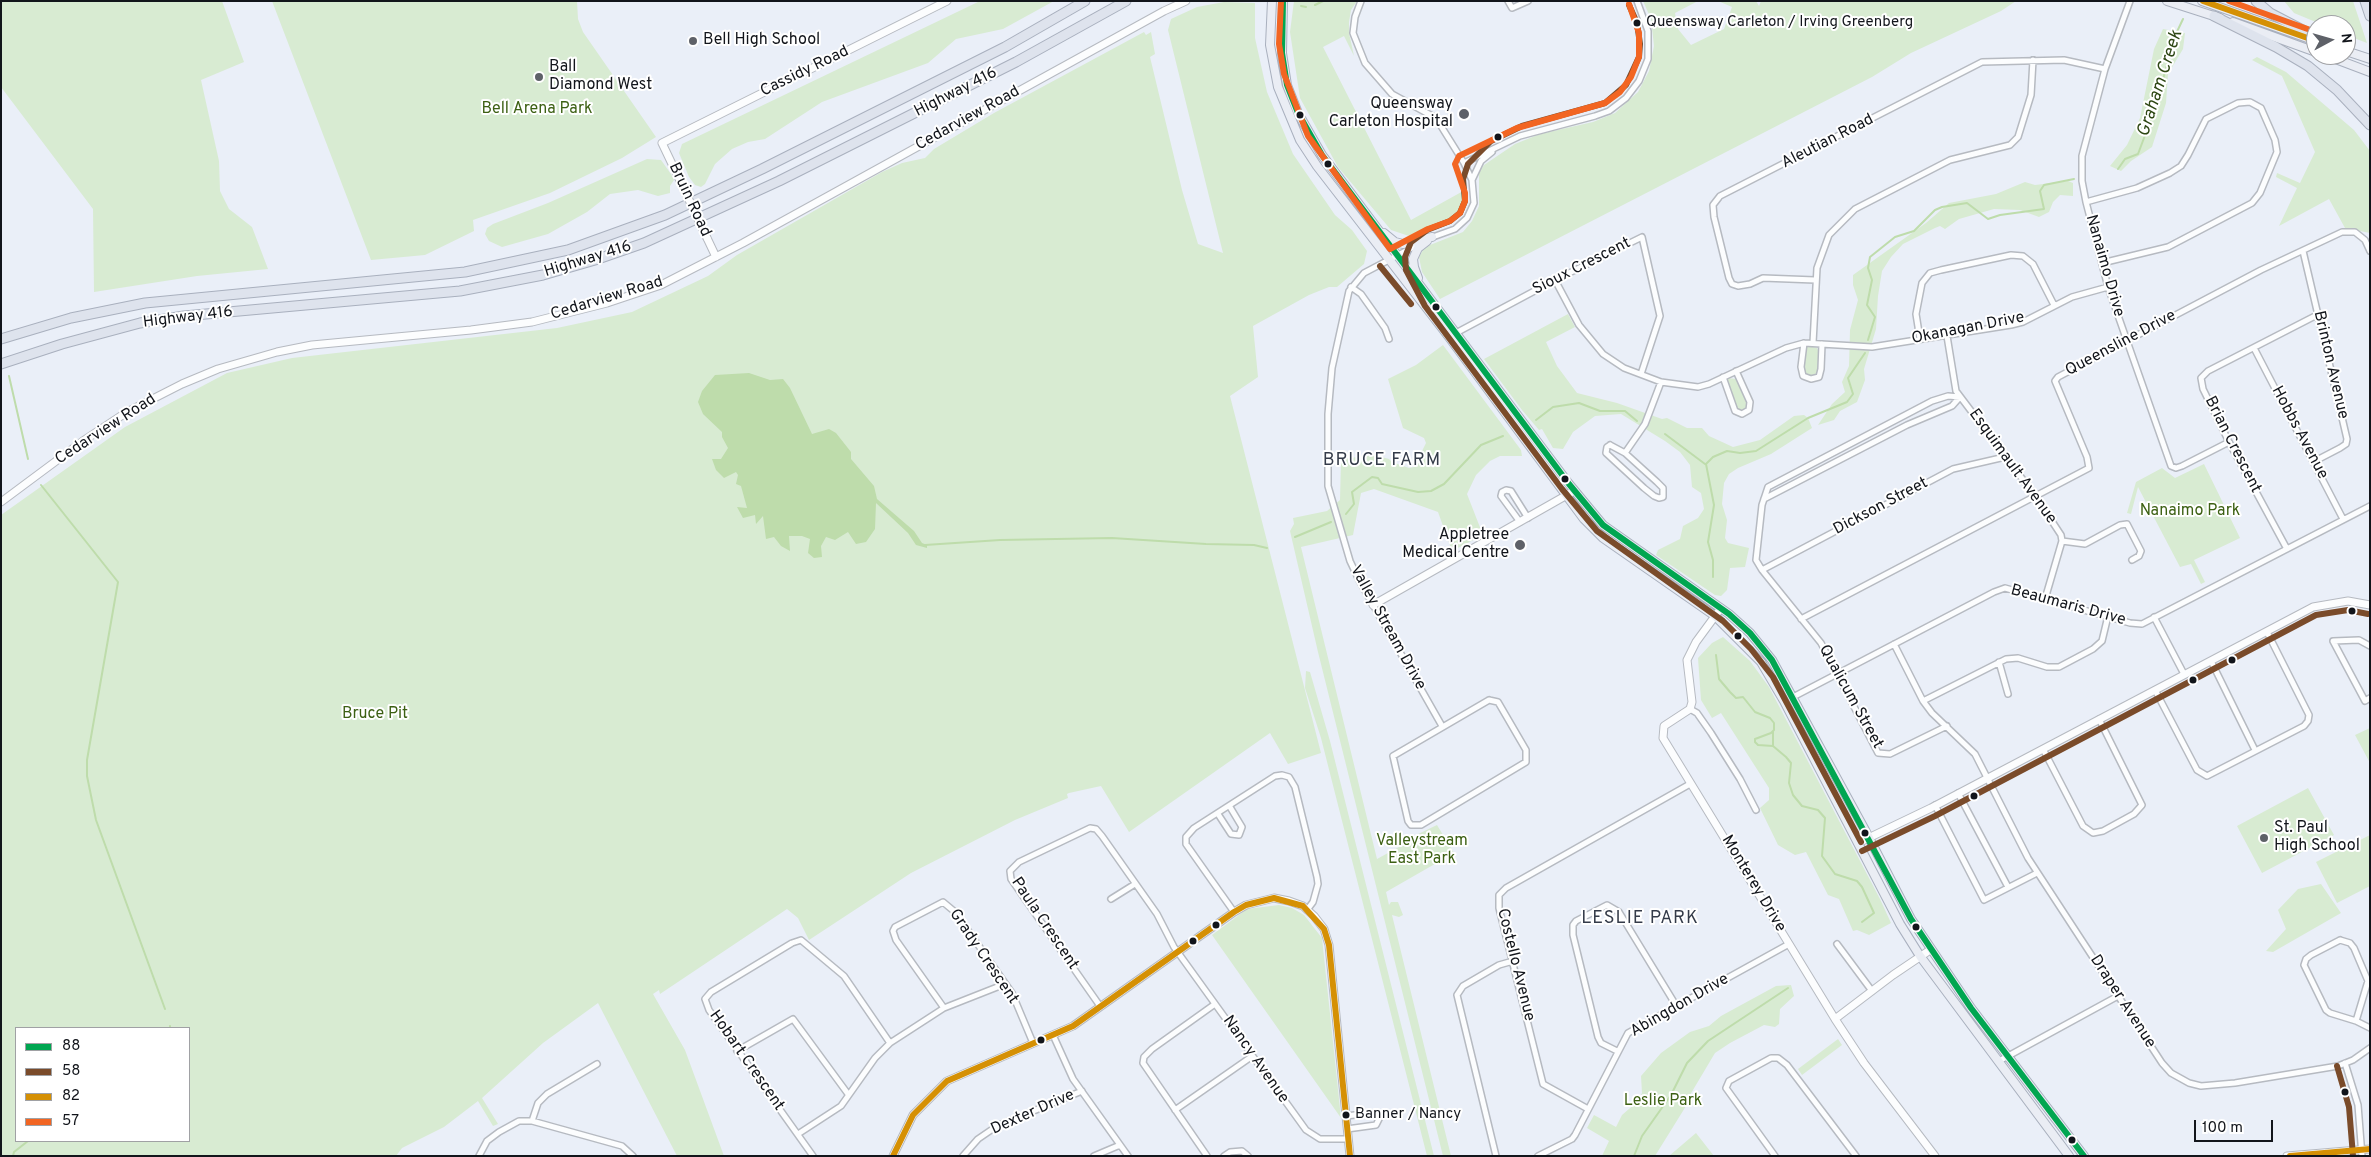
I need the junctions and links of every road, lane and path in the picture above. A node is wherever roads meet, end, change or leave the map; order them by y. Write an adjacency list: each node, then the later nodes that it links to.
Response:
1 (947, 1): 28 (street, Cassidy Road)
2 (1085, 1): 50 (highway, Highway 416)
3 (1126, 1): 58 (highway, Highway 416)
4 (1186, 1): 38 (street, Cedarview Road)
5 (1272, 1): 39 (main road)
6 (1283, 1): 33 (main road)
7 (1361, 1): 30 (street)
8 (1508, 1): 9 (street)
9 (1528, 1)
10 (1637, 1): 29 (street)
11 (2130, 1): 25 (street, Nanaimo Drive)
12 (2167, 1): 16 (main road)
13 (2202, 1): 19 (main road)
14 (2256, 1): 18 (highway)
15 (2365, 1): 17 (highway)
16 (2214, 16): 20 (main road); 27 (highway)
17 (2370, 16)
18 (2306, 32)
19 (2306, 37)
20 (2306, 48)
21 (2356, 54): 22 (main road)
22 (2370, 59)
23 (2033, 60): 25 (street, Aleutian Road); 42 (street); 42 (street, Aleutian Road)
24 (2351, 65): 26 (main road)
25 (2105, 69): 32 (street, Nanaimo Drive)
26 (2370, 72)
27 (2370, 125)
28 (662, 143): 38 (street, Bruin Road, bridge)
29 (1496, 148): 30 (street); 31 (street)
30 (1464, 163): 31 (street)
31 (1472, 180): 34 (street)
32 (2086, 202): 40 (street, Nanaimo Drive); 40 (street)
33 (1367, 215): 34 (main road); 37 (main road)
34 (1432, 237): 37 (street); 45 (main road)
35 (2303, 251): 36 (street, Queensline Drive); 47 (street, Brinton Avenue); 53 (street, Queensline Drive)
36 (2370, 251)
37 (1396, 255): 39 (street); 45 (main road)
38 (716, 257): 74 (street, Cedarview Road)
39 (1388, 260): 43 (street); 48 (main road)
40 (2102, 263): 44 (street, Nanaimo Drive)
41 (1555, 280): 48 (street, Sioux Crescent); 60 (street, Okanagan Drive); 60 (street, Sioux Crescent)
42 (1815, 280): 55 (street)
43 (1351, 286): 51 (street); 84 (street, Valley Stream Drive)
44 (2108, 288): 46 (street, Okanagan Drive); 53 (street, Nanaimo Drive)
45 (1428, 297): 48 (main road)
46 (2054, 305): 49 (street, Okanagan Drive); 52 (street)
47 (2318, 314): 57 (street, Brian Crescent); 69 (street, Brinton Avenue)
48 (1452, 335): 70 (main road); 71 (main road)
49 (1947, 336): 52 (street, Okanagan Drive); 63 (street, Esquimault Avenue)
50 (1, 339)
51 (1390, 339)
52 (1920, 339): 56 (street, Okanagan Drive)
53 (2126, 341): 65 (street, Nanaimo Drive); 72 (street, Queensline Drive)
54 (1804, 343): 55 (street, Okanagan Drive); 56 (street); 59 (street, Okanagan Drive)
55 (1813, 343): 56 (street, Okanagan Drive)
56 (1822, 344)
57 (2254, 348): 65 (street, Brian Crescent); 69 (street, Hobbs Avenue)
58 (1, 364)
59 (1736, 371): 61 (street, Okanagan Drive); 61 (street)
60 (1641, 374): 62 (street, Okanagan Drive)
61 (1723, 377): 62 (street, Okanagan Drive)
62 (1661, 382): 67 (street)
63 (1960, 397): 64 (street); 66 (street); 68 (street, Esquimault Avenue)
64 (1859, 440): 66 (street); 73 (street)
65 (2229, 442): 80 (street, Brian Crescent)
66 (1863, 450): 73 (street)
67 (1625, 453): 67 (street)
68 (2005, 457): 72 (street, Esquimault Avenue); 82 (street, Dickson Street)
69 (2315, 461): 77 (street, Hobbs Avenue)
70 (1574, 491): 71 (street); 86 (main road)
71 (1566, 497): 76 (street); 87 (main road)
72 (2036, 497): 79 (street, Esquimault Avenue); 90 (street, Queensline Drive)
73 (1764, 499): 82 (street, Qualicum Street)
74 (1, 502)
75 (2369, 509): 77 (street, Beaumaris Drive)
76 (1528, 518): 78 (street); 78 (street)
77 (2344, 519): 80 (street, Beaumaris Drive)
78 (1520, 522): 84 (street)
79 (2062, 541): 81 (street); 83 (street, Esquimault Avenue)
80 (2286, 549): 89 (street, Beaumaris Drive)
81 (2132, 560)
82 (1762, 570): 90 (street, Qualicum Street)
83 (2045, 599): 88 (street, Beaumaris Drive); 92 (street, Beaumaris Drive)
84 (1373, 605): 105 (street, Valley Stream Drive)
85 (2370, 605): 91 (street)
86 (1721, 608): 87 (street); 100 (main road)
87 (1715, 616): 103 (street); 117 (main road)
88 (2108, 616): 89 (street, Beaumaris Drive); 95 (street)
89 (2154, 617): 97 (street)
90 (1801, 619): 96 (street, Qualicum Street)
91 (2267, 632): 94 (street); 108 (street)
92 (1894, 644): 96 (street, Beaumaris Drive); 102 (street, Draper Avenue)
93 (2370, 646): 101 (street)
94 (2211, 661): 97 (street); 108 (street)
95 (1999, 662): 99 (street); 102 (street)
96 (1837, 673): 100 (street, Beaumaris Drive); 106 (street, Qualicum Street)
97 (2184, 674): 98 (street)
98 (2154, 690): 104 (street); 108 (street)
99 (2008, 694)
100 (1793, 696): 116 (main road)
101 (2370, 698)
102 (1923, 701): 106 (street, Draper Avenue)
103 (1690, 709): 110 (street, Monterey Drive); 114 (street)
104 (2099, 719): 107 (street); 107 (street)
105 (1442, 726): 105 (street)
106 (1947, 726): 109 (street, Draper Avenue)
107 (2043, 749): 109 (street)
108 (2255, 750)
109 (1986, 778): 111 (street); 118 (street, Draper Avenue)
110 (1690, 784): 124 (street, Monterey Drive); 129 (street, Costello Avenue)
111 (1958, 793): 112 (street); 120 (street)
112 (1935, 805): 116 (street); 120 (street)
113 (1230, 807): 115 (street); 115 (street); 122 (street)
114 (1756, 810)
115 (1218, 814): 123 (street)
116 (1869, 838): 117 (street); 126 (main road)
117 (1858, 843): 128 (main road)
118 (2038, 873): 120 (street); 132 (street, Draper Avenue)
119 (1135, 884): 121 (street); 127 (street, Paula Crescent); 134 (street, Paula Crescent)
120 (2008, 888)
121 (1111, 899)
122 (1307, 910): 123 (street); 155 (street)
123 (1234, 912): 127 (street)
124 (1789, 944): 135 (street, Abingdon Drive); 137 (street, Monterey Drive)
125 (1837, 944): 131 (street)
126 (1930, 950): 128 (street); 146 (main road)
127 (1178, 952): 133 (street, Nancy Avenue); 134 (street)
128 (1920, 956): 131 (street); 148 (main road)
129 (1513, 961): 153 (street, Costello Avenue); 174 (street)
130 (1005, 984): 136 (street); 136 (street, Grady Crescent); 142 (street, Grady Crescent)
131 (1872, 991): 137 (street)
132 (2118, 996): 146 (street); 149 (street, Draper Avenue)
133 (1215, 1004): 147 (street, Nancy Avenue); 154 (street)
134 (1100, 1006): 140 (street)
135 (1677, 1007): 145 (street, Abingdon Drive); 145 (street)
136 (944, 1008): 141 (street)
137 (1835, 1019): 178 (street, Monterey Drive)
138 (2356, 1021): 138 (street); 139 (street)
139 (2370, 1028)
140 (1052, 1034): 142 (street); 151 (street)
141 (890, 1043): 144 (street, Hobart Crescent); 152 (street)
142 (1033, 1043): 166 (street)
143 (2370, 1048): 149 (street, Draper Avenue)
144 (737, 1051): 152 (street); 158 (street, Hobart Crescent)
145 (1617, 1051): 153 (street, Abingdon Drive)
146 (2008, 1055): 148 (street); 180 (main road)
147 (1251, 1057): 154 (street); 159 (street, Nancy Avenue)
148 (1999, 1060): 179 (main road)
149 (2345, 1063): 162 (street)
150 (597, 1064): 156 (street)
151 (1082, 1091): 160 (street); 167 (street, Dexter Drive)
152 (848, 1094): 158 (street)
153 (1588, 1109): 175 (street, Abingdon Drive)
154 (1175, 1110): 170 (street)
155 (1346, 1116): 157 (street); 157 (street)
156 (532, 1121): 163 (street); 164 (street)
157 (1347, 1129): 159 (street)
158 (798, 1134): 165 (street, Hobart Crescent)
159 (1348, 1139): 173 (street)
160 (1120, 1145): 168 (street); 169 (street)
161 (2370, 1149): 162 (street)
162 (2361, 1153): 181 (street)
163 (479, 1156)
164 (633, 1156)
165 (813, 1156)
166 (893, 1156)
167 (963, 1156)
168 (1094, 1156)
169 (1128, 1156)
170 (1207, 1156)
171 (1224, 1156): 172 (street)
172 (1248, 1156)
173 (1350, 1156)
174 (1496, 1156)
175 (1538, 1156)
176 (1775, 1156): 177 (street)
177 (1856, 1156)
178 (1935, 1156)
179 (2069, 1156)
180 (2084, 1156)
181 (2287, 1156)

